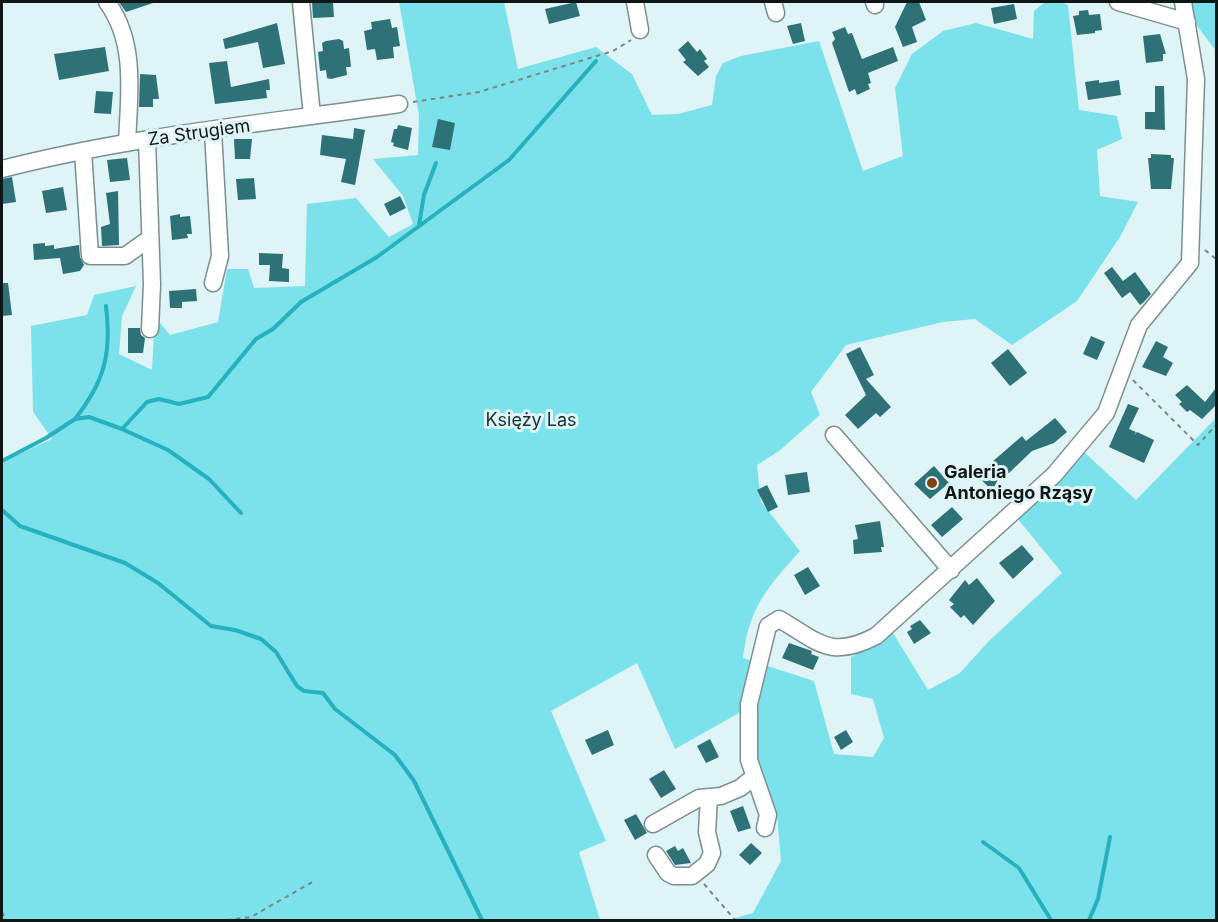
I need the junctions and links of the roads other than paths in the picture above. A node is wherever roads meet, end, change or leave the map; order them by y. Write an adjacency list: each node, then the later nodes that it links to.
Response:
1 (107, 2): 12 (street)
2 (301, 2): 9 (street)
3 (634, 2): 7 (street)
4 (1118, 2): 6 (street)
5 (1183, 2): 6 (street)
6 (1187, 22): 19 (street)
7 (640, 30)
8 (399, 104): 9 (street, Za Strugiem)
9 (312, 116): 10 (street, Za Strugiem)
10 (213, 131): 11 (street, Za Strugiem); 16 (street)
11 (147, 140): 12 (street, Za Strugiem); 17 (street)
12 (127, 143): 13 (street, Za Strugiem)
13 (83, 151): 14 (street, Za Strugiem); 15 (street)
14 (2, 169)
15 (146, 241)
16 (213, 283)
17 (150, 329)
18 (834, 435): 19 (street)
19 (951, 570): 20 (street)
20 (754, 777): 21 (street); 23 (street)
21 (709, 797): 22 (street); 24 (street)
22 (653, 824)
23 (765, 828)
24 (656, 855)

